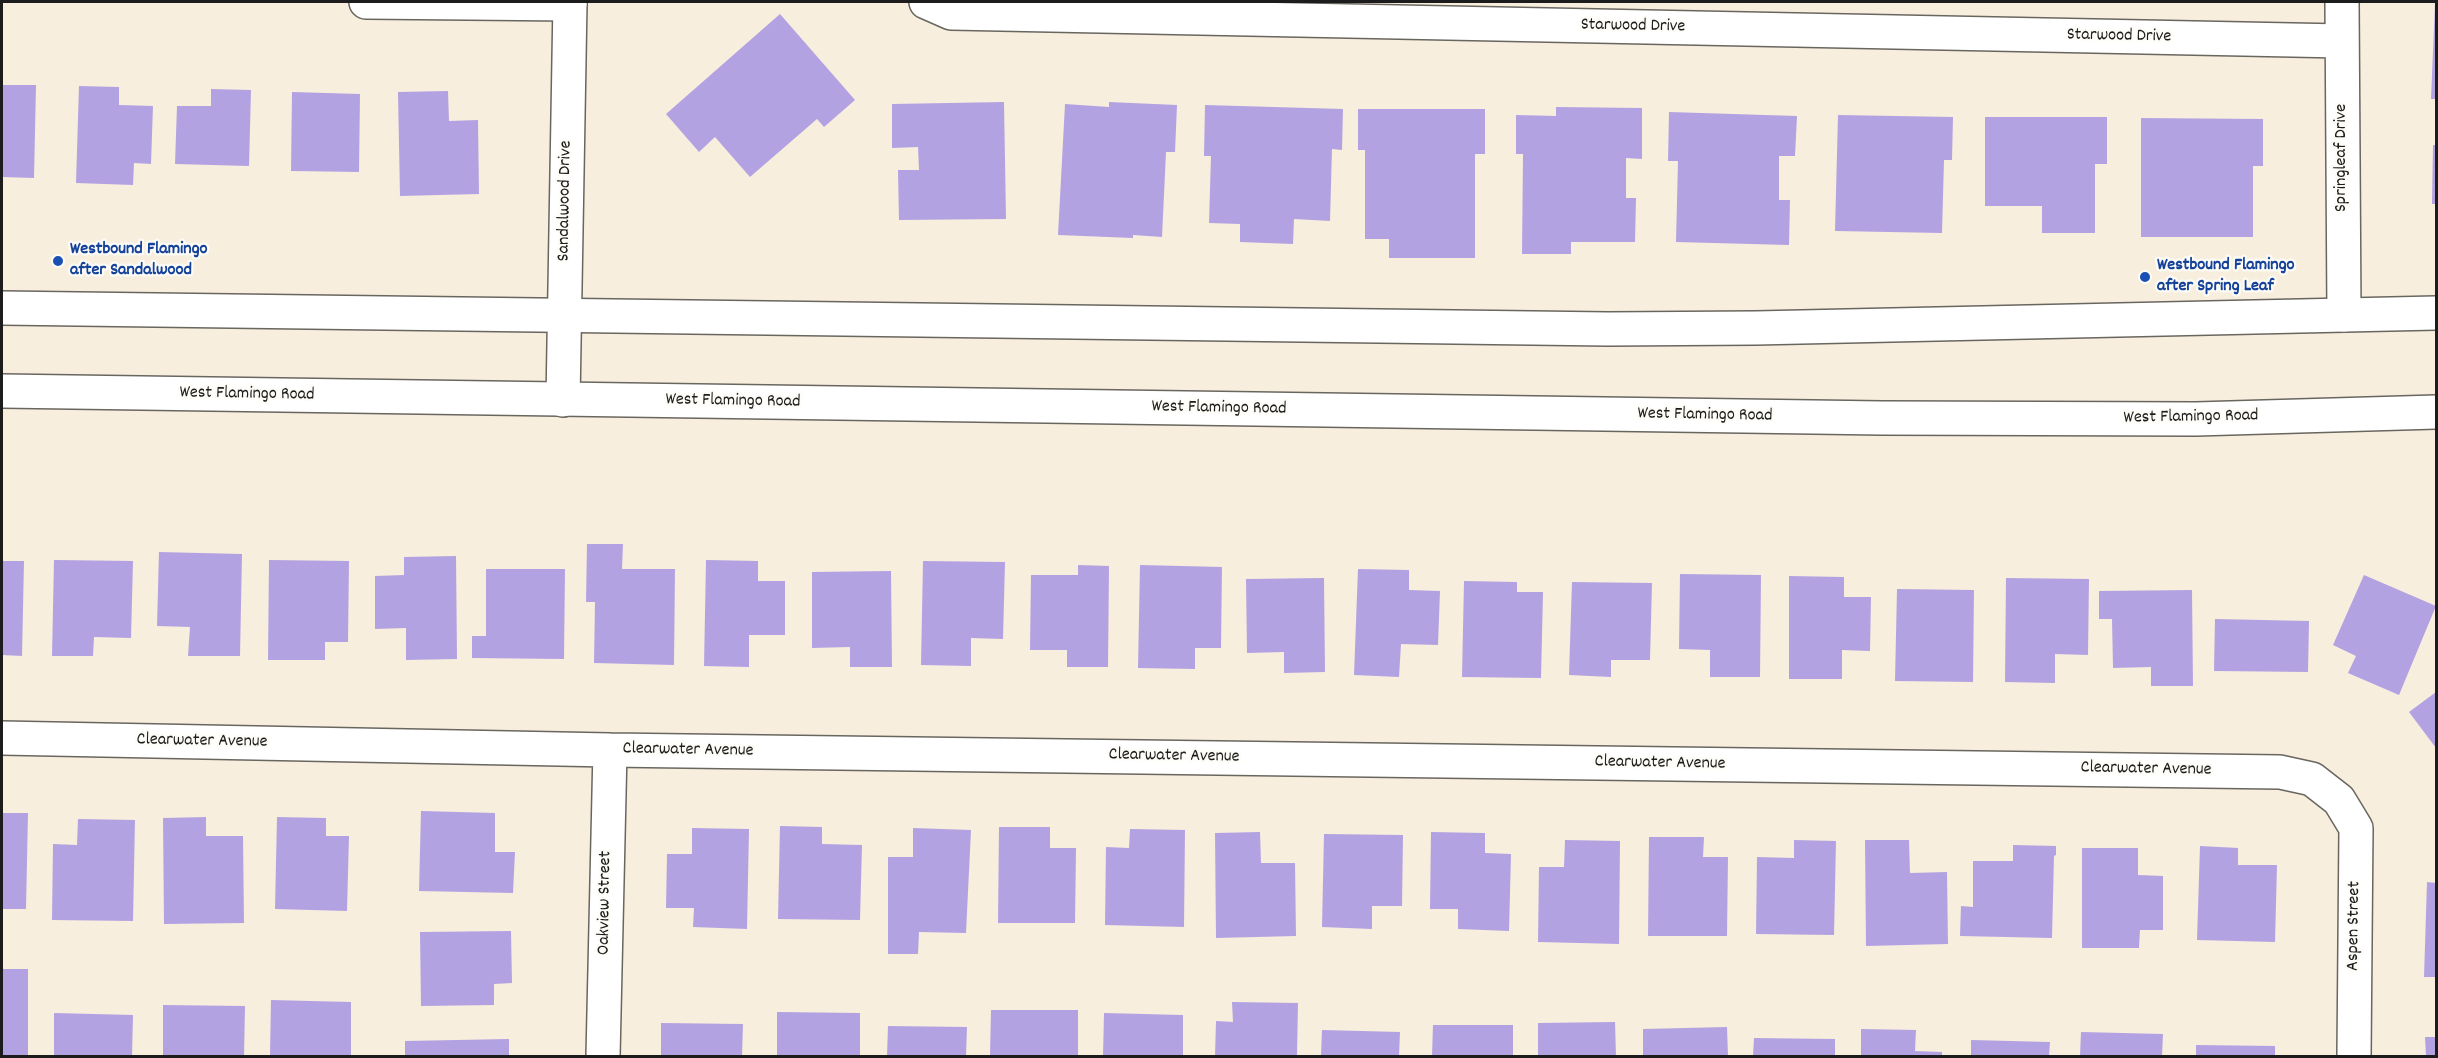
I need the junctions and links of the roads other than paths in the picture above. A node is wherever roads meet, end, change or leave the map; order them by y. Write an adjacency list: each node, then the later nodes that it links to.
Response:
1 (366, 2): 4 (street)
2 (926, 2): 5 (street, Starwood Drive)
3 (2342, 2): 5 (street, Springleaf Drive)
4 (570, 3): 9 (street, Sandalwood Drive)
5 (2342, 41): 8 (street, Springleaf Drive)
6 (2, 308): 9 (street)
7 (2436, 313): 8 (street)
8 (2344, 315): 9 (street)
9 (564, 317): 11 (street, Sandalwood Drive)
10 (2, 391): 11 (street, West Flamingo Road)
11 (563, 400): 12 (street, West Flamingo Road)
12 (2436, 412)
13 (2, 738): 14 (street, Clearwater Avenue)
14 (610, 750): 15 (street, Clearwater Avenue); 16 (street, Oakview Street)
15 (2339, 800): 17 (street, Aspen Street)
16 (603, 1056)
17 (2354, 1056)

